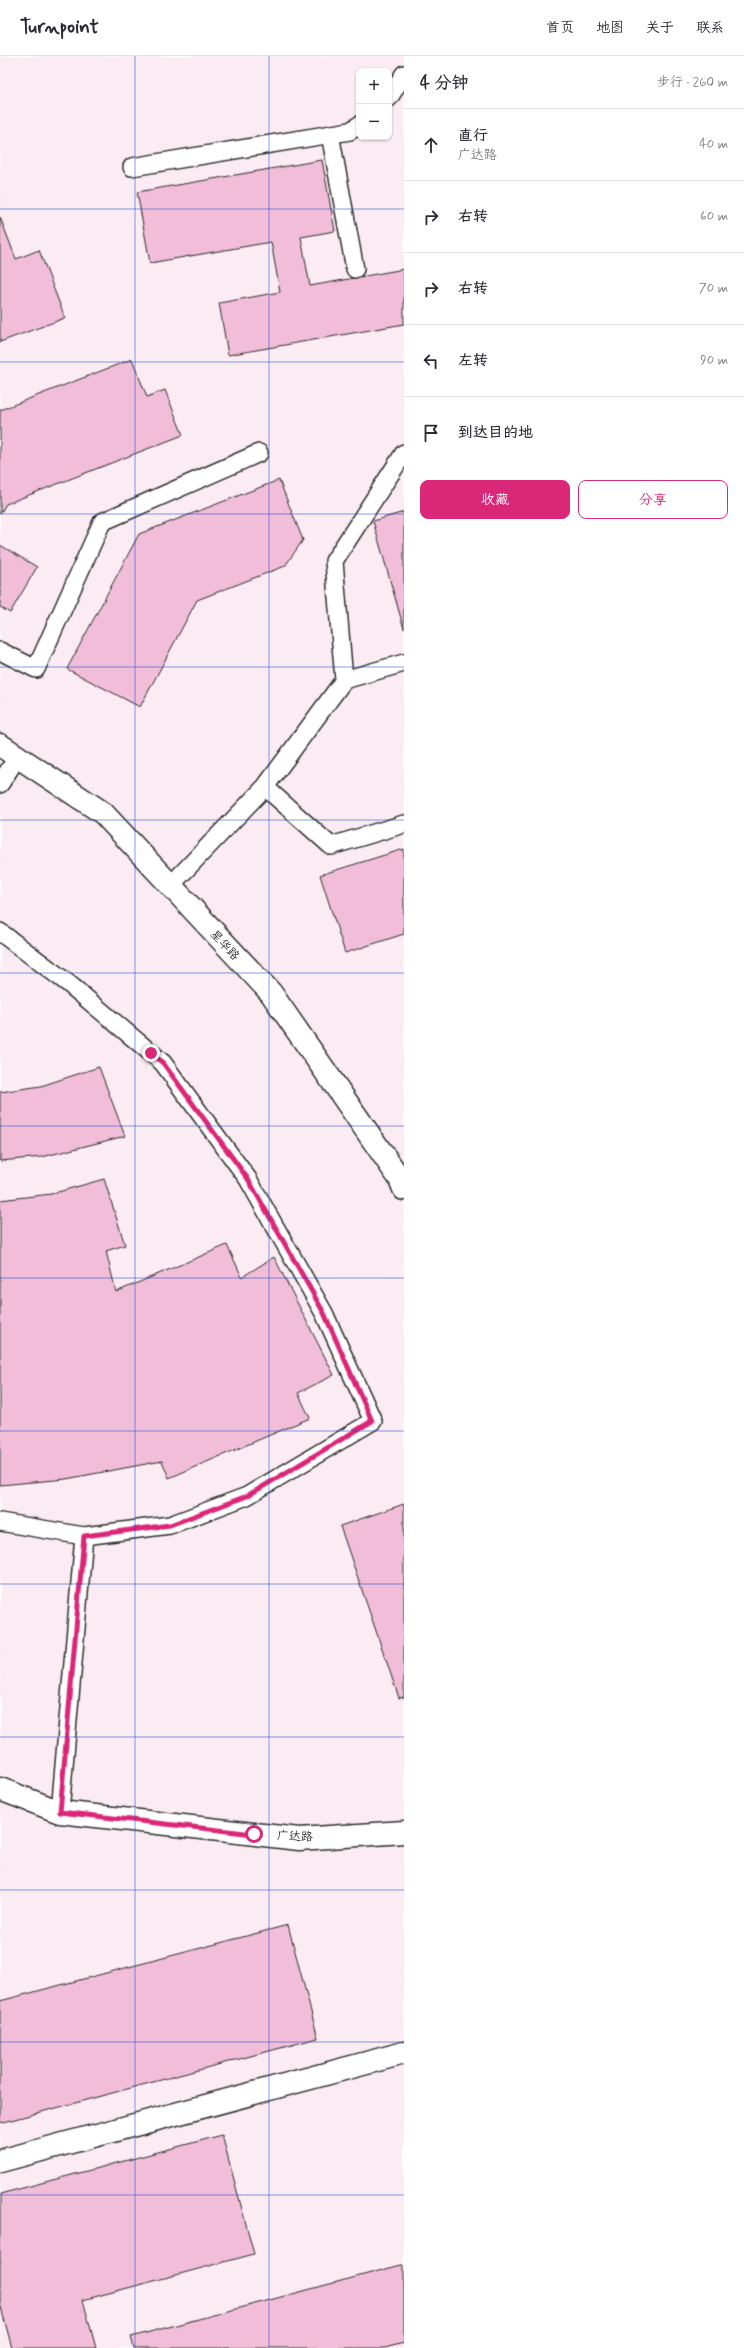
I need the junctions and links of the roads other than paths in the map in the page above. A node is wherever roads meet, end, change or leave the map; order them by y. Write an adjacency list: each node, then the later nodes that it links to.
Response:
1 (404, 74): 2 (lane)
2 (392, 93)
3 (356, 127): 4 (lane)
4 (330, 134): 5 (lane); 6 (lane)
5 (132, 166)
6 (355, 269)
7 (259, 453): 9 (lane)
8 (404, 453): 11 (lane)
9 (0, 651)
10 (404, 663): 11 (lane)
11 (344, 680): 15 (lane)
12 (0, 745): 13 (street, 星华路)
13 (18, 756): 14 (lane); 17 (street, 星华路)
14 (0, 784)
15 (265, 787): 16 (lane); 17 (lane)
16 (404, 824)
17 (170, 886): 19 (street, 星华路)
18 (0, 932): 21 (lane)
19 (404, 1189)
20 (0, 1522): 21 (lane)
21 (84, 1536): 23 (lane)
22 (0, 1789): 23 (street, 广达路)
23 (60, 1812): 24 (street, 广达路)
24 (404, 1832)
25 (404, 2053): 26 (street)
26 (0, 2161)

